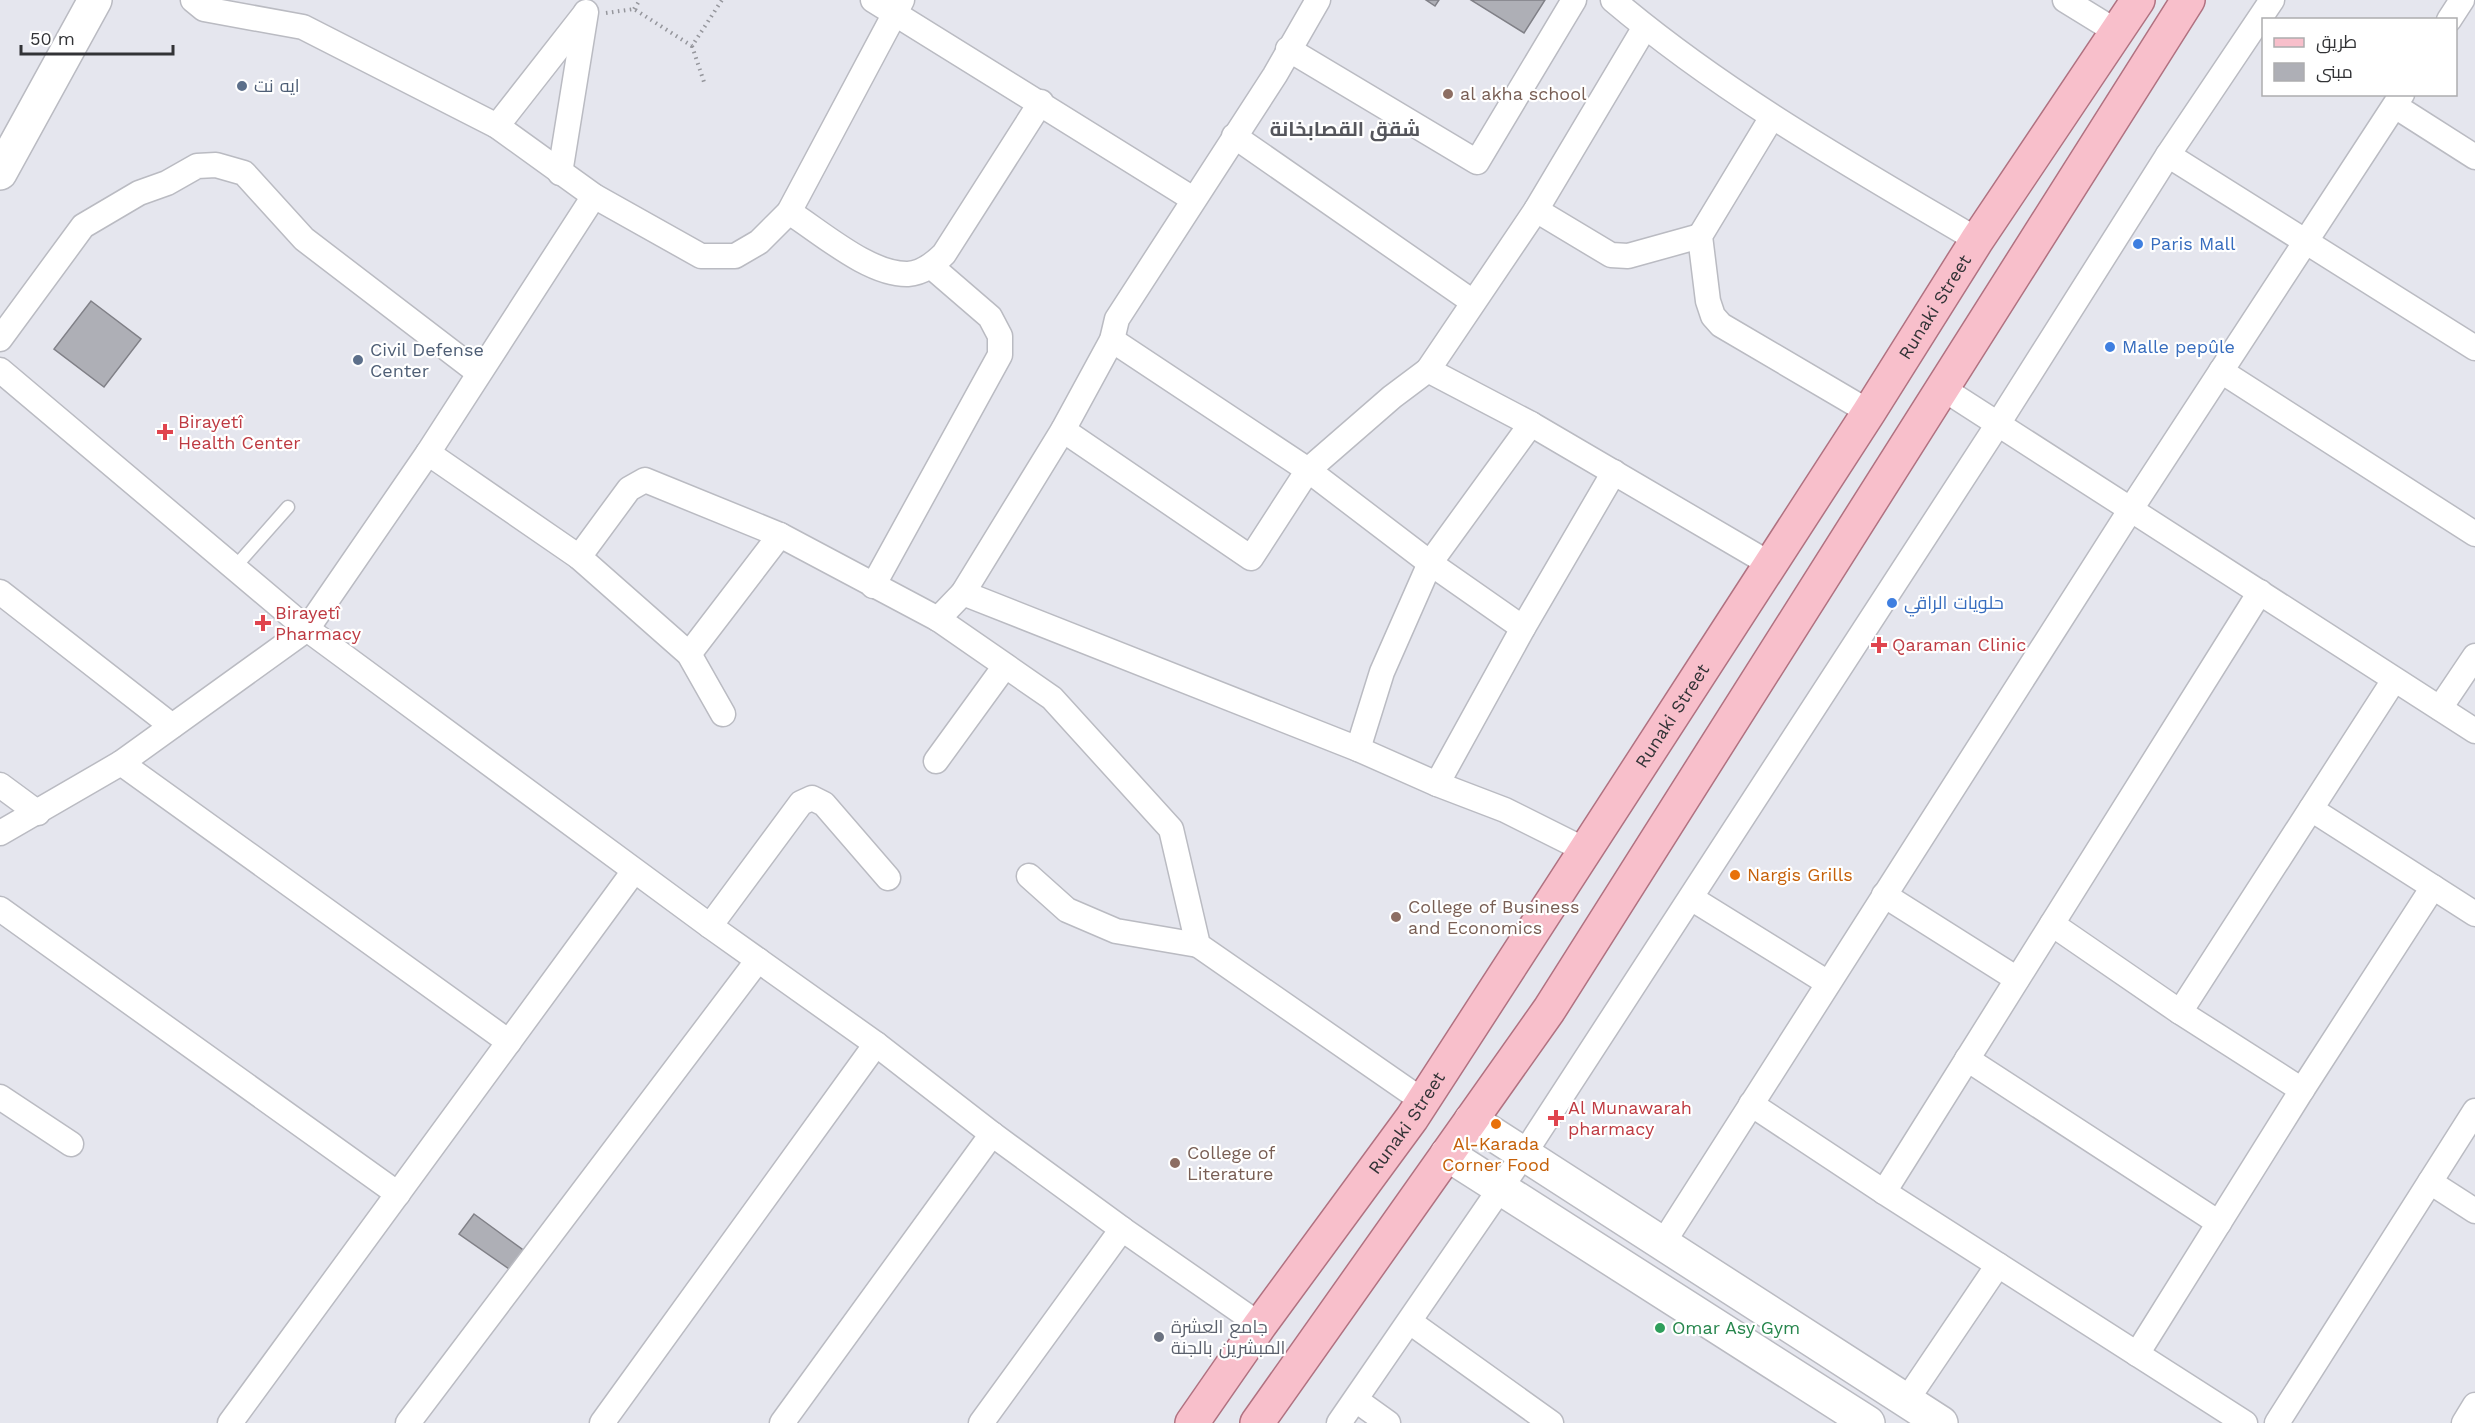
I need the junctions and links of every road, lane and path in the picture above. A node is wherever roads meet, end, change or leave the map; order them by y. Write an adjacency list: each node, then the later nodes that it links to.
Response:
1 (95, 0): 32 (main road)
2 (193, 0): 27 (street)
3 (640, 0): 16 (path)
4 (722, 0): 20 (path)
5 (873, 0): 14 (street)
6 (1318, 0): 21 (street)
7 (1574, 0): 21 (street)
8 (1613, 0): 18 (street)
9 (2065, 0): 19 (street)
10 (2138, 0): 19 (main road, Runaki Street)
11 (2188, 0): 28 (main road)
12 (2272, 0): 30 (street)
13 (2462, 0): 17 (street)
14 (898, 6): 24 (street); 37 (street)
15 (595, 8): 16 (path); 27 (street); 33 (street)
16 (634, 9): 20 (path)
17 (2450, 18)
18 (1645, 27): 26 (street); 36 (street)
19 (2117, 32): 25 (main road, Runaki Street)
20 (692, 46): 22 (path)
21 (1288, 49): 29 (street)
22 (704, 82)
23 (2398, 100): 31 (street); 40 (street)
24 (1041, 102): 35 (street); 41 (street)
25 (2070, 102): 28 (main road); 39 (main road, Runaki Street)
26 (1772, 117): 38 (street); 39 (street)
27 (497, 126): 33 (street)
28 (2108, 127): 50 (main road)
29 (1234, 136): 35 (street); 42 (street)
30 (2168, 155): 40 (street); 53 (street)
31 (2475, 157)
32 (0, 173)
33 (560, 173): 34 (street)
34 (594, 196): 37 (street); 49 (street)
35 (1193, 199): 44 (street)
36 (1536, 210): 38 (street); 42 (street)
37 (789, 212): 41 (street)
38 (1700, 236): 51 (street)
39 (1977, 240): 51 (main road, Runaki Street)
40 (2306, 242): 45 (street); 48 (street)
41 (932, 267): 66 (street)
42 (1473, 302): 47 (street)
43 (0, 339): 49 (street)
44 (1112, 340): 54 (street); 56 (street)
45 (2475, 348)
46 (0, 370): 65 (street)
47 (1428, 370): 52 (street); 56 (street)
48 (2221, 371): 59 (street); 60 (street)
49 (479, 373): 55 (street)
50 (1942, 388): 53 (street); 113 (main road)
51 (1869, 412): 64 (main road, Runaki Street)
52 (1531, 424): 57 (street); 63 (street)
53 (1998, 424): 59 (street); 95 (street)
54 (1063, 430): 56 (street); 69 (street)
55 (428, 453): 62 (street); 72 (street)
56 (1308, 470): 63 (street)
57 (1614, 472): 64 (street); 71 (street)
58 (288, 507): 65 (lane)
59 (2131, 509): 68 (street); 94 (street)
60 (2475, 534)
61 (780, 536): 62 (street); 66 (street); 73 (street)
62 (579, 557): 73 (street)
63 (1430, 563): 71 (street); 81 (street)
64 (1770, 564): 89 (main road, Runaki Street)
65 (235, 567): 72 (street)
66 (873, 586): 70 (street)
67 (0, 592): 79 (street)
68 (2260, 592): 76 (street); 98 (street)
69 (963, 593): 70 (street); 81 (street)
70 (938, 619): 75 (street)
71 (1522, 628): 84 (street)
72 (308, 629): 79 (street); 90 (street)
73 (689, 654): 78 (street)
74 (2475, 656): 77 (street)
75 (1005, 666): 82 (street); 100 (street)
76 (2394, 680): 77 (street); 86 (street)
77 (2440, 708): 80 (street)
78 (723, 714)
79 (172, 726): 83 (street)
80 (2475, 730)
81 (1358, 749): 84 (street)
82 (936, 761)
83 (122, 763): 87 (street); 105 (street)
84 (1437, 784): 89 (street)
85 (0, 785): 87 (street)
86 (2311, 809): 93 (street); 104 (street)
87 (38, 813): 88 (street)
88 (0, 833)
89 (1585, 850): 110 (main road, Runaki Street)
90 (634, 871): 99 (street); 105 (street)
91 (1029, 876): 100 (street)
92 (888, 878): 99 (street)
93 (2433, 887): 97 (street); 108 (street)
94 (1884, 895): 102 (street); 103 (street)
95 (1691, 898): 103 (street); 117 (street)
96 (0, 909): 121 (street)
97 (2475, 914)
98 (2052, 924): 102 (street); 104 (street)
99 (710, 926): 101 (street)
100 (1198, 945): 110 (street)
101 (758, 960): 106 (street); 135 (street)
102 (2017, 979): 107 (street)
103 (1828, 983): 111 (street)
104 (2180, 1012): 108 (street)
105 (509, 1042): 121 (street)
106 (876, 1044): 114 (street); 136 (street)
107 (1967, 1059): 120 (street); 123 (street)
108 (2302, 1090): 123 (street)
109 (0, 1097): 115 (street)
110 (1423, 1101): 128 (main road, Runaki Street)
111 (1751, 1104): 120 (street); 125 (street)
112 (2475, 1111): 118 (street)
113 (1471, 1120): 116 (main road); 117 (main road)
114 (992, 1134): 124 (street); 137 (street)
115 (71, 1144)
116 (1447, 1154): 119 (main road); 140 (main road)
117 (1524, 1154): 119 (street); 125 (main road)
118 (2430, 1182): 122 (street); 146 (street)
119 (1501, 1189): 127 (street); 133 (main road)
120 (1884, 1192): 126 (street)
121 (398, 1194): 134 (street)
122 (2475, 1211)
123 (2219, 1223): 129 (street)
124 (1122, 1229): 128 (street); 138 (street)
125 (1663, 1243): 131 (main road)
126 (1998, 1265): 129 (street); 131 (street)
127 (1410, 1322): 130 (street); 143 (street)
128 (1260, 1324): 139 (main road, Runaki Street)
129 (2137, 1354): 145 (street)
130 (1356, 1400): 141 (street); 142 (street)
131 (1906, 1401): 144 (main road)
132 (2475, 1405): 147 (street)
133 (1853, 1419)
134 (230, 1423)
135 (408, 1423)
136 (602, 1423)
137 (782, 1423)
138 (981, 1423)
139 (1192, 1423)
140 (1257, 1423)
141 (1339, 1423)
142 (1388, 1423)
143 (1551, 1423)
144 (1941, 1423)
145 (2245, 1423)
146 (2277, 1423)
147 (2464, 1423)

